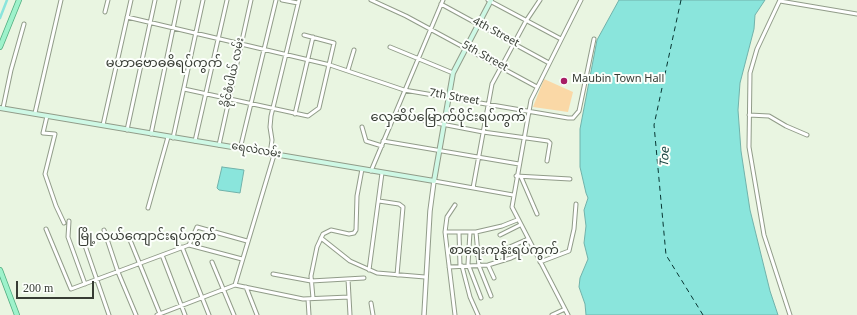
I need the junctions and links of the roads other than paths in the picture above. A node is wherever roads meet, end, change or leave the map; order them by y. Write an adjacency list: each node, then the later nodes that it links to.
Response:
1 (19, 0): 37 (main road)
2 (61, 0): 61 (street)
3 (108, 0): 20 (street)
4 (131, 0): 22 (street)
5 (155, 0): 24 (street)
6 (179, 0): 27 (street)
7 (203, 0): 29 (street)
8 (227, 0): 32 (street)
9 (251, 0): 35 (street, ခိုင်စံပါယ် လမ်း)
10 (276, 0): 40 (street)
11 (282, 0): 18 (street)
12 (371, 0): 28 (street, 5th Street)
13 (443, 0): 19 (street)
14 (490, 0): 23 (street); 26 (main road)
15 (540, 0): 23 (street)
16 (581, 0): 34 (street)
17 (780, 0): 21 (street); 64 (street)
18 (298, 2): 42 (street)
19 (441, 4): 26 (street, 4th Street); 28 (street)
20 (105, 12)
21 (857, 14)
22 (128, 17): 24 (street, 7th Street); 66 (street)
23 (526, 21): 34 (street); 36 (street)
24 (150, 23): 27 (street, 7th Street); 69 (street)
25 (24, 24): 58 (street)
26 (477, 25): 36 (street, 4th Street); 39 (main road)
27 (174, 29): 29 (street, 7th Street); 71 (street)
28 (430, 30): 39 (street, 5th Street); 43 (street)
29 (196, 32): 32 (street, 7th Street); 51 (street)
30 (304, 35): 31 (street)
31 (313, 37): 44 (street); 46 (street)
32 (218, 38): 35 (street, 7th Street); 53 (street)
33 (594, 39): 60 (street, 7th Street)
34 (561, 40): 45 (street)
35 (241, 44): 40 (street, 7th Street); 55 (street, ခိုင်စံပါယ် လမ်း)
36 (513, 44): 45 (street, 4th Street); 47 (street)
37 (0, 47)
38 (390, 47): 43 (street)
39 (465, 48): 47 (street, 5th Street); 49 (main road)
40 (264, 49): 42 (street, 7th Street); 56 (street)
41 (354, 50): 48 (street)
42 (286, 54): 44 (street, 7th Street); 59 (street)
43 (418, 58): 49 (street); 52 (street)
44 (308, 60): 46 (street, 7th Street); 62 (street)
45 (549, 63): 50 (street)
46 (330, 65): 48 (street, 7th Street); 62 (street)
47 (500, 68): 50 (street, 5th Street); 57 (street)
48 (348, 70): 52 (street, 7th Street)
49 (453, 73): 54 (main road)
50 (537, 87): 60 (street)
51 (184, 89): 53 (street); 74 (street)
52 (404, 90): 54 (street, 7th Street); 63 (street)
53 (206, 94): 55 (street); 77 (street)
54 (448, 98): 57 (street, 7th Street); 67 (main road)
55 (229, 99): 56 (street); 78 (street, ခိုင်စံပါယ် လမ်း)
56 (251, 104): 59 (street); 80 (street)
57 (488, 104): 60 (street, 7th Street); 70 (street)
58 (2, 108): 61 (main road, ရေလဲလမ်း)
59 (273, 110): 62 (street); 82 (street)
60 (529, 111): 75 (street)
61 (35, 114): 65 (main road, ရေလဲလမ်း)
62 (295, 114)
63 (395, 115): 67 (street); 76 (street)
64 (749, 115): 72 (street); 172 (street)
65 (47, 116): 66 (main road, ရေလဲလမ်း); 102 (street)
66 (103, 125): 69 (main road, ရေလဲလမ်း)
67 (444, 125): 70 (street); 81 (main road)
68 (362, 127): 79 (street)
69 (127, 130): 71 (main road, ရေလဲလမ်း)
70 (483, 132): 75 (street); 83 (street)
71 (151, 134): 73 (main road, ရေလဲလမ်း)
72 (807, 134)
73 (168, 137): 74 (main road, ရေလဲလမ်း); 98 (street)
74 (173, 138): 77 (main road, ရေလဲလမ်း)
75 (523, 138): 84 (street); 85 (street)
76 (384, 141): 79 (street); 81 (street)
77 (196, 142): 78 (main road, ရေလဲလမ်း)
78 (219, 146): 80 (main road, ရေလဲလမ်း)
79 (382, 146): 87 (street)
80 (240, 149): 82 (main road, ရေလဲလမ်း)
81 (439, 151): 83 (street); 92 (main road)
82 (272, 155): 86 (main road, ရေလဲလမ်း); 115 (street)
83 (479, 158): 85 (street); 93 (street)
84 (547, 161)
85 (519, 164): 89 (street)
86 (362, 169): 87 (main road, ရေလဲလမ်း); 112 (street)
87 (371, 171): 88 (main road, ရေလဲလမ်း)
88 (382, 172): 92 (main road, ရေလဲလမ်း); 95 (street)
89 (516, 176): 90 (street); 94 (street)
90 (521, 177): 91 (street); 99 (street)
91 (570, 179)
92 (434, 181): 93 (street, ရေလဲလမ်း); 137 (street)
93 (473, 188): 94 (street, ရေလဲလမ်း)
94 (513, 195): 100 (street)
95 (379, 201): 133 (street); 136 (street)
96 (576, 204): 125 (street)
97 (455, 205): 106 (street)
98 (148, 208)
99 (537, 214)
100 (517, 220): 103 (street); 109 (street)
101 (69, 222): 143 (street)
102 (64, 223)
103 (520, 226): 111 (street); 113 (street)
104 (46, 229): 143 (street)
105 (104, 230): 134 (street)
106 (445, 232): 107 (street); 131 (street)
107 (459, 232): 108 (street); 128 (street)
108 (470, 232): 109 (street); 129 (street)
109 (476, 232): 121 (street)
110 (82, 234): 141 (street)
111 (500, 235)
112 (321, 238): 133 (street); 142 (street)
113 (528, 239): 118 (street); 120 (street)
114 (130, 240): 126 (street)
115 (247, 242): 116 (street); 123 (street)
116 (189, 245): 117 (street); 123 (street)
117 (182, 248): 122 (street); 148 (street)
118 (532, 248): 125 (street); 127 (street)
119 (490, 251): 121 (street)
120 (496, 253)
121 (477, 254): 130 (street)
122 (162, 255): 126 (street); 154 (street)
123 (242, 259): 144 (street)
124 (212, 262): 146 (street)
125 (540, 262): 155 (street)
126 (139, 263): 134 (street); 159 (street)
127 (488, 265): 130 (street); 139 (street)
128 (461, 266): 129 (street); 131 (street); 169 (street)
129 (469, 266): 130 (street); 151 (street)
130 (479, 266): 147 (street)
131 (449, 267): 168 (street)
132 (0, 270): 156 (main road)
133 (369, 270): 136 (street)
134 (118, 272): 141 (street); 158 (street)
135 (273, 274): 142 (street)
136 (397, 275): 137 (street)
137 (425, 277): 167 (street)
138 (364, 278): 140 (street)
139 (494, 278)
140 (348, 279): 142 (street); 149 (street)
141 (97, 280): 143 (street); 157 (street)
142 (311, 281): 150 (street)
143 (85, 284)
144 (235, 285): 145 (street); 146 (street)
145 (246, 287): 152 (street); 163 (street)
146 (223, 290): 148 (street); 162 (street)
147 (491, 296)
148 (202, 297): 154 (street); 161 (street)
149 (349, 297): 150 (street); 165 (street)
150 (313, 298): 152 (street)
151 (481, 298)
152 (308, 299): 164 (street)
153 (371, 303): 166 (street)
154 (181, 306): 159 (street); 160 (street)
155 (565, 309): 170 (street); 171 (street)
156 (18, 315)
157 (109, 315)
158 (136, 315)
159 (159, 315)
160 (185, 315)
161 (209, 315)
162 (234, 315)
163 (257, 315)
164 (309, 315)
165 (350, 315)
166 (372, 315)
167 (424, 315)
168 (455, 315)
169 (478, 315)
170 (552, 315)
171 (568, 315)
172 (790, 315)

